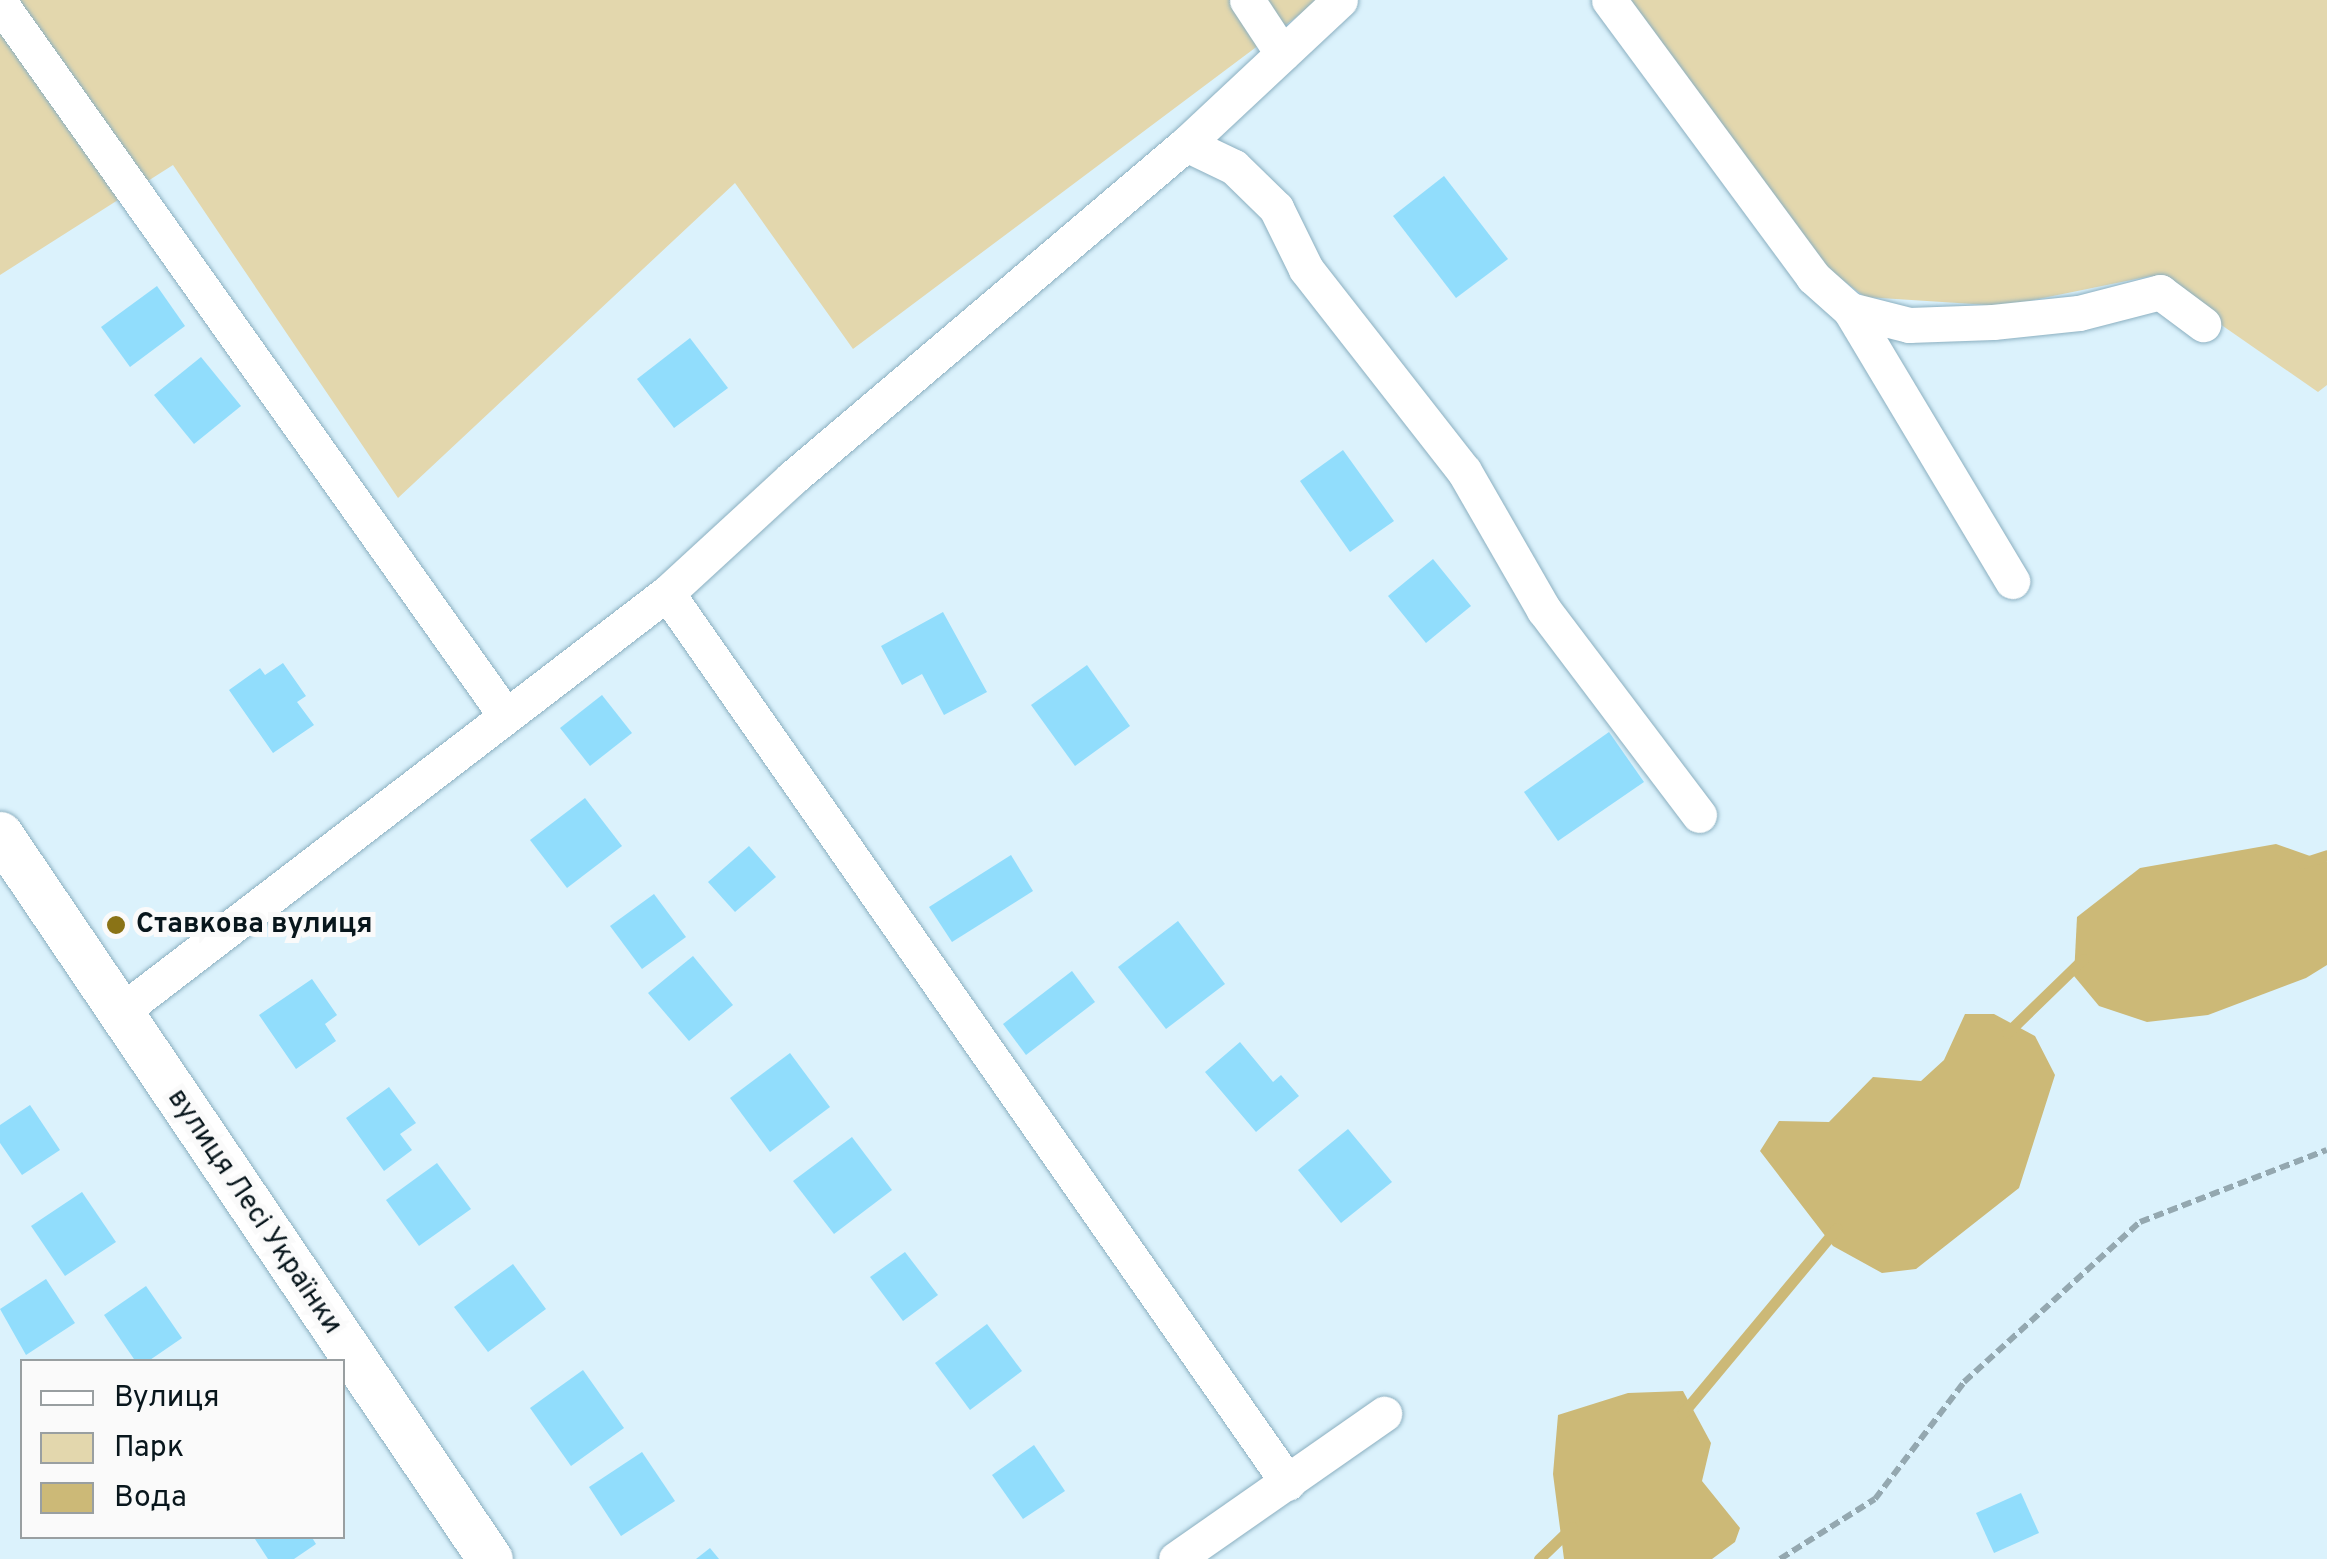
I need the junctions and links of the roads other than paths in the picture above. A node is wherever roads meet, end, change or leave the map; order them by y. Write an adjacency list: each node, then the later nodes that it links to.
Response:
1 (1248, 0): 5 (street)
2 (1340, 0): 5 (street)
3 (1609, 0): 7 (street)
4 (0, 4): 11 (street)
5 (1282, 53): 6 (street)
6 (1186, 144): 10 (street); 12 (street)
7 (1850, 310): 8 (street); 9 (street)
8 (2204, 324)
9 (2012, 581)
10 (667, 593): 11 (street); 16 (street)
11 (506, 716): 14 (street)
12 (1699, 815)
13 (0, 834): 14 (street, вулиця Лесі Українки)
14 (119, 1013): 17 (street, вулиця Лесі Українки)
15 (1384, 1414): 16 (street)
16 (1288, 1483): 18 (street)
17 (490, 1559)
18 (1176, 1559)

